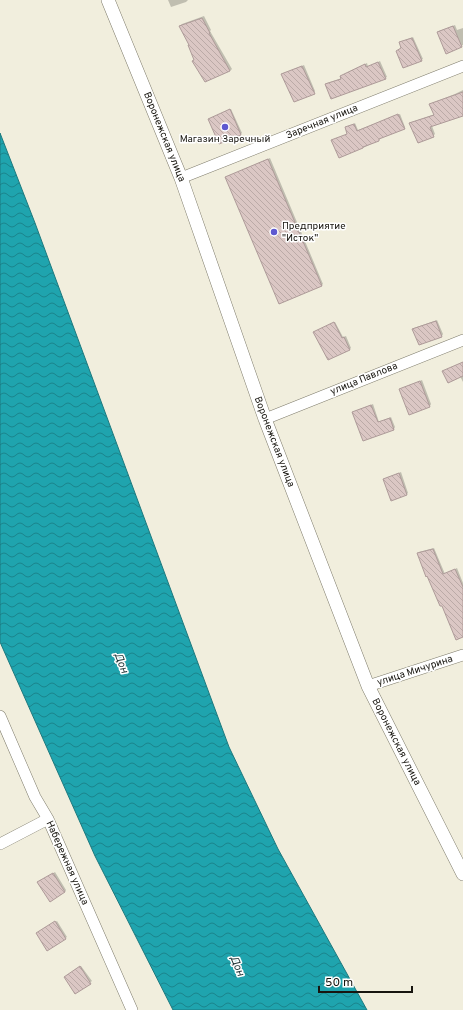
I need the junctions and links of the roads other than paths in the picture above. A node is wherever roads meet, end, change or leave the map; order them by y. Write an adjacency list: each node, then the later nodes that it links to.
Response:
1 (108, 0): 3 (street, Воронежская улица)
2 (463, 66): 3 (street, Заречная улица)
3 (180, 178): 5 (street, Воронежская улица)
4 (463, 340): 5 (street, улица Павлова)
5 (265, 419): 7 (street, Воронежская улица)
6 (463, 655): 7 (street, улица Мичурина)
7 (368, 686): 11 (street, Воронежская улица)
8 (0, 716): 9 (street, Набережная улица)
9 (48, 819): 10 (street); 12 (street, Набережная улица)
10 (0, 844)
11 (463, 874)
12 (132, 1010)

